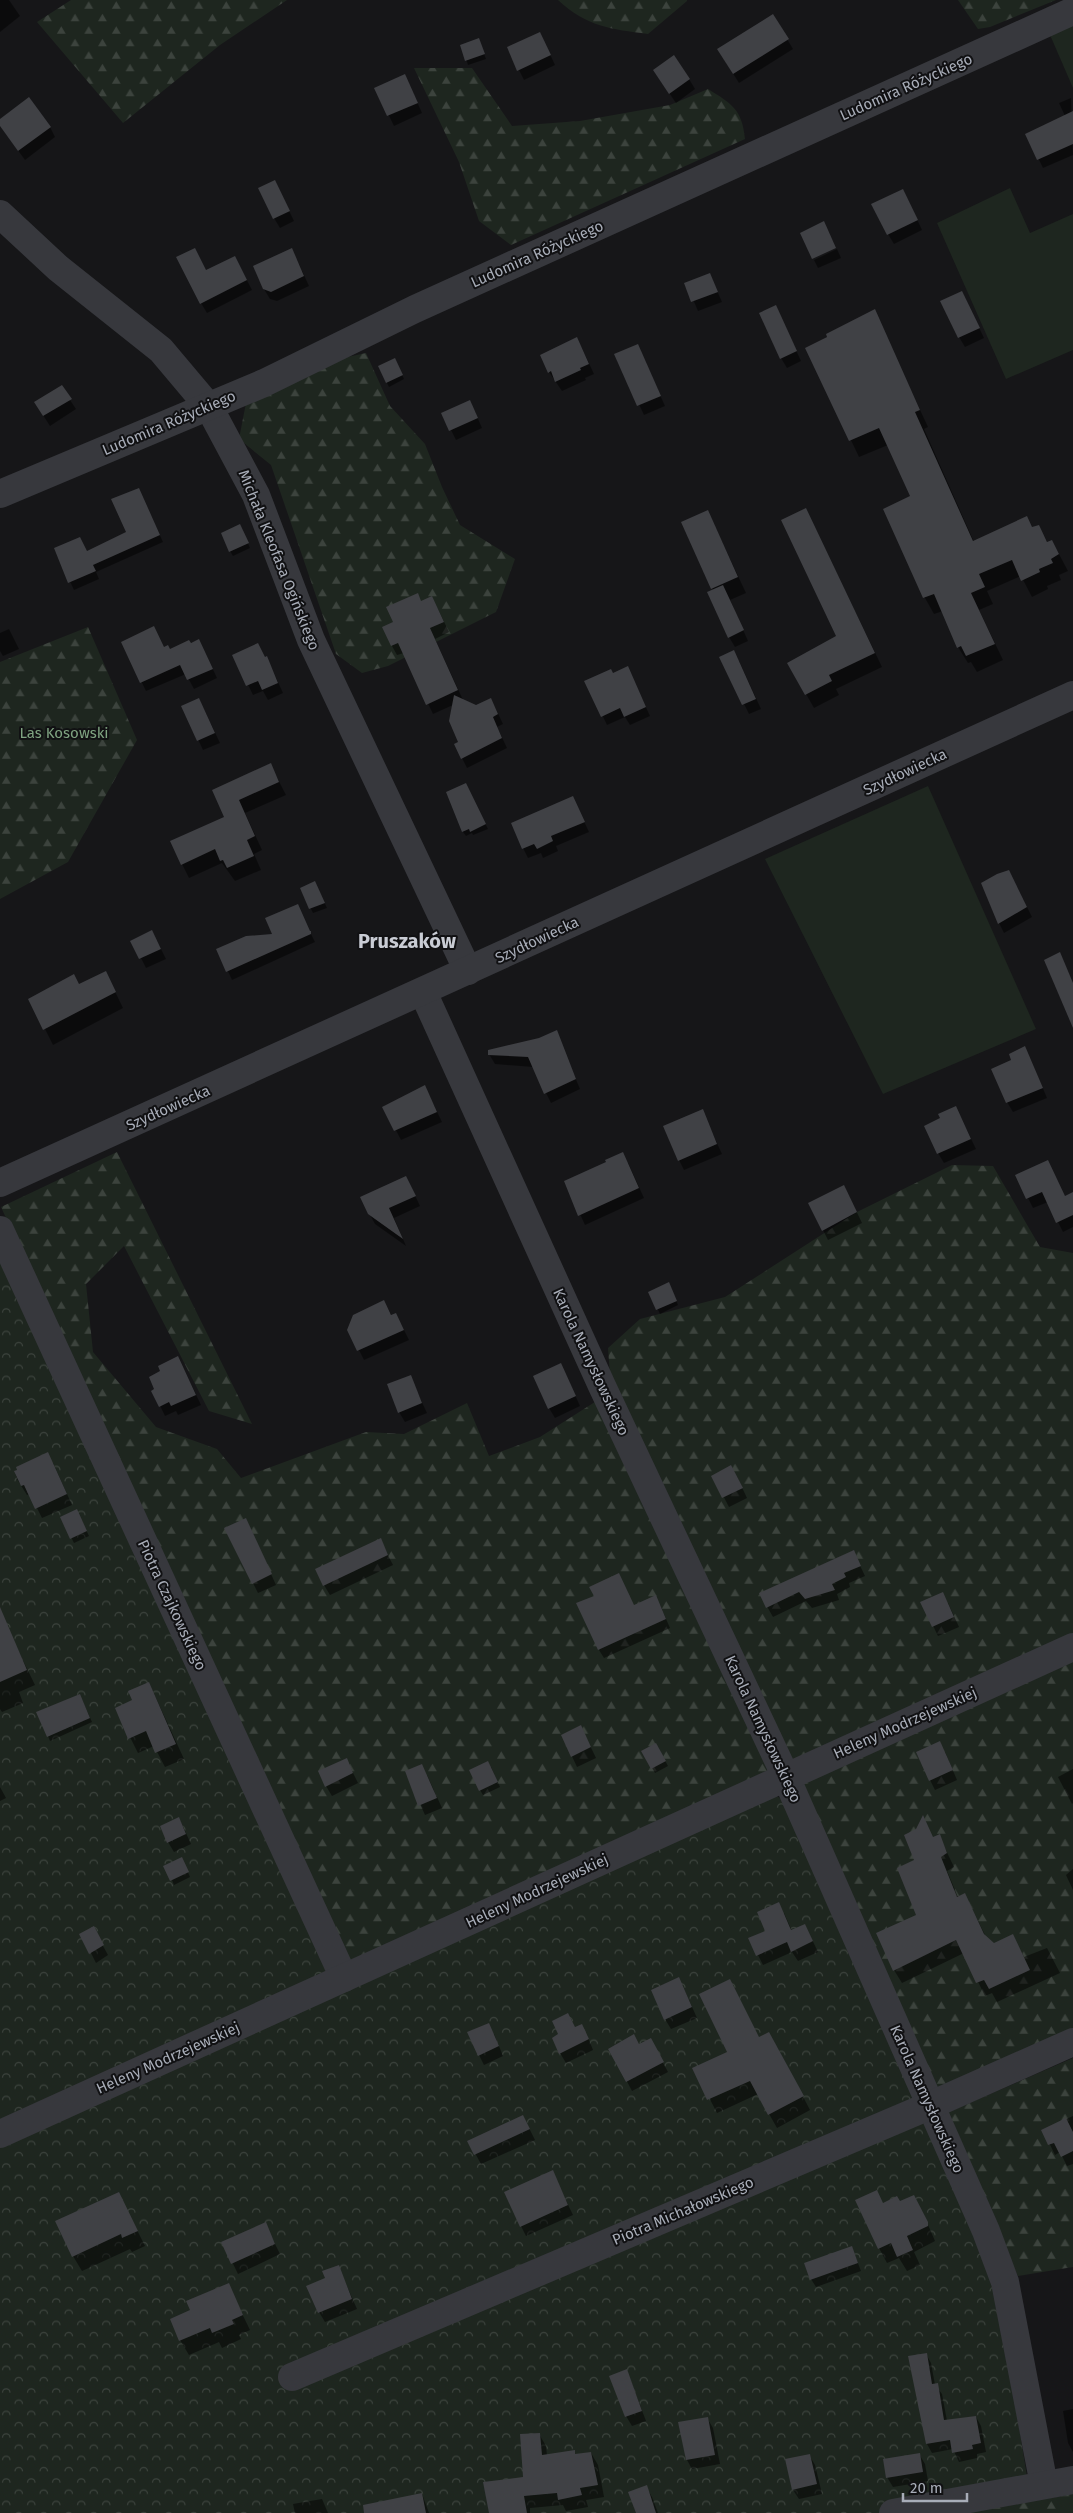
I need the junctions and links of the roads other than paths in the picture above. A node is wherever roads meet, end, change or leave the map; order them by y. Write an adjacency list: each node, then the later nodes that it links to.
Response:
1 (1073, 12): 3 (street, Ludomira Różyckiego)
2 (0, 214): 3 (street, Michała Kleofasa Ogińskiego)
3 (210, 407): 4 (street, Ludomira Różyckiego); 6 (street, Michała Kleofasa Ogińskiego)
4 (0, 494)
5 (1073, 695): 6 (street, Szydłowiecka)
6 (468, 971): 7 (street, Szydłowiecka)
7 (424, 992): 8 (street, Szydłowiecka); 11 (street, Karola Namysłowskiego)
8 (0, 1183)
9 (0, 1230): 12 (street, Piotra Czajkowskiego)
10 (1073, 1647): 11 (street, Heleny Modrzejewskiej)
11 (786, 1777): 12 (street, Heleny Modrzejewskiej); 14 (street, Karola Namysłowskiego)
12 (344, 1978): 15 (street, Heleny Modrzejewskiej)
13 (1073, 2042): 14 (street, Piotra Michałowskiego)
14 (929, 2106): 16 (street, Piotra Michałowskiego); 18 (street, Karola Namysłowskiego)
15 (0, 2134)
16 (292, 2377)
17 (1073, 2480): 18 (street)
18 (1044, 2485): 19 (street)
19 (893, 2513)

